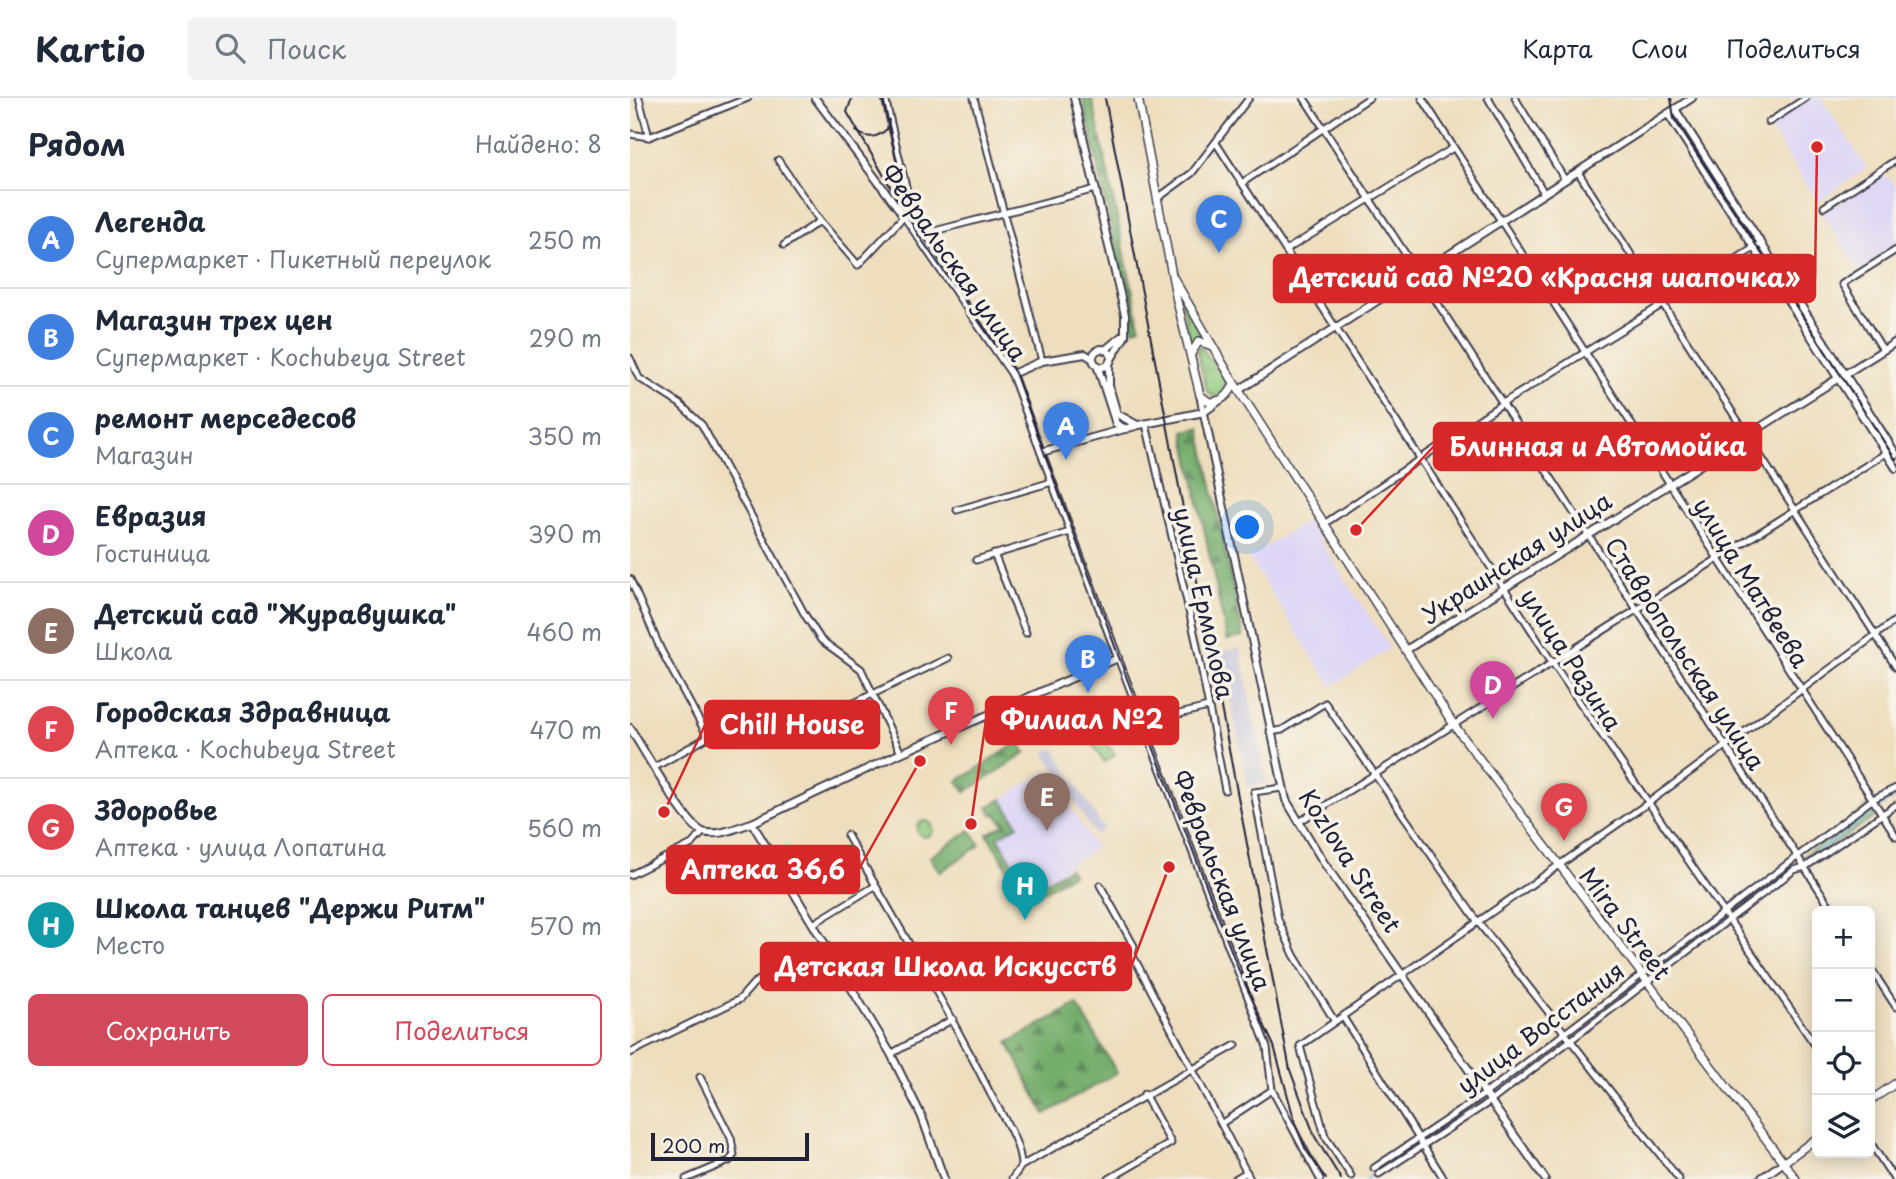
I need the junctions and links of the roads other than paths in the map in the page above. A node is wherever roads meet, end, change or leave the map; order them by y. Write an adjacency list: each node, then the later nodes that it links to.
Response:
1 (639, 98): 22 (street)
2 (748, 98): 16 (street)
3 (815, 98): 37 (street, Февральская улица)
4 (886, 98): 35 (street, Февральская улица)
5 (974, 98): 36 (street)
6 (1074, 98): 30 (street)
7 (1138, 98): 32 (main road)
8 (1250, 98): 23 (street)
9 (1304, 98): 20 (street, Ставропольская улица)
10 (1369, 98): 20 (street)
11 (1422, 98): 24 (street, улица Матвеева)
12 (1488, 98): 31 (street)
13 (1515, 98): 28 (street)
14 (1692, 98): 17 (street)
15 (1806, 98): 19 (street)
16 (740, 99): 22 (street)
17 (1675, 109): 18 (street); 40 (street)
18 (1668, 114): 27 (street); 42 (street)
19 (1769, 122)
20 (1324, 127): 29 (street); 33 (street, Ставропольская улица)
21 (630, 134): 22 (street)
22 (649, 137)
23 (1216, 143): 29 (street, улица Разина); 32 (street)
24 (1453, 148): 33 (street); 39 (street, улица Матвеева)
25 (779, 160): 38 (street)
26 (1896, 160): 34 (street)
27 (1578, 172): 28 (street); 47 (street)
28 (1564, 180): 31 (street)
29 (1242, 183): 43 (street, улица Разина)
30 (1096, 190): 36 (street); 48 (street)
31 (1544, 193): 39 (street)
32 (1158, 198): 46 (main road)
33 (1371, 200): 43 (street); 45 (street, Ставропольская улица)
34 (1824, 207)
35 (911, 208): 36 (street, Февральская улица); 37 (street)
36 (1003, 212): 59 (street)
37 (902, 214): 38 (street); 62 (street, Февральская улица)
38 (820, 221): 41 (street)
39 (1499, 222): 45 (street); 57 (street, улица Матвеева)
40 (1762, 243): 42 (street); 63 (street)
41 (784, 245)
42 (1754, 249): 47 (street); 64 (street)
43 (1286, 250): 49 (street, улица Разина)
44 (1896, 250): 53 (street)
45 (1419, 274): 49 (street); 69 (street, Ставропольская улица)
46 (1173, 277): 51 (main road, Mira Street); 56 (main road)
47 (1665, 305): 57 (street); 74 (street)
48 (1126, 328): 52 (street); 61 (street)
49 (1335, 328): 66 (street); 78 (street, улица Разина)
50 (1896, 342): 53 (street, Украинская улица)
51 (1212, 346): 56 (main road); 65 (main road, Mira Street)
52 (1105, 350): 54 (street); 61 (street)
53 (1883, 350): 63 (street, Украинская улица)
54 (1096, 351): 55 (street); 60 (street)
55 (1085, 354): 59 (street); 60 (street)
56 (1191, 354): 67 (main road)
57 (1583, 354): 69 (street); 81 (street, улица Матвеева)
58 (630, 358): 102 (street)
59 (1042, 361): 62 (street)
60 (1095, 362): 61 (street); 73 (street)
61 (1110, 362): 72 (street)
62 (1012, 374): 75 (street, Февральская улица)
63 (1844, 374): 64 (street, Украинская улица); 77 (street)
64 (1837, 378): 74 (street, Украинская улица); 76 (street)
65 (1234, 383): 66 (main road, Mira Street); 68 (main road)
66 (1239, 390): 71 (main road, Mira Street)
67 (1200, 395): 68 (main road); 70 (street, Kozlova Street)
68 (1221, 400): 70 (street); 71 (main road)
69 (1503, 403): 78 (street); 86 (street, Ставропольская улица)
70 (1204, 412): 72 (street); 107 (street, Kozlova Street)
71 (1253, 412): 84 (main road, Mira Street)
72 (1142, 424): 73 (street); 103 (street, улица Ермолова)
73 (1126, 429): 75 (street)
74 (1746, 434): 81 (street, Украинская улица); 82 (street)
75 (1041, 453): 80 (street, Февральская улица)
76 (1886, 453): 79 (street); 82 (street)
77 (1896, 454)
78 (1421, 459): 84 (street); 91 (street, улица Разина)
79 (1896, 468)
80 (1052, 482): 83 (street); 85 (street, Февральская улица)
81 (1668, 483): 86 (street, Украинская улица); 88 (street, улица Матвеева)
82 (1794, 509): 88 (street); 95 (street)
83 (957, 510)
84 (1324, 524): 96 (main road, Mira Street)
85 (1070, 532): 87 (street); 98 (street, Февральская улица)
86 (1587, 534): 91 (street, Украинская улица); 92 (street, Ставропольская улица)
87 (994, 554): 89 (street); 94 (street)
88 (1717, 558): 92 (street); 101 (street, улица Матвеева)
89 (976, 560)
90 (630, 579): 111 (street)
91 (1505, 589): 96 (street, Украинская улица); 99 (street, улица Разина)
92 (1636, 610): 99 (street); 109 (street, Ставропольская улица)
93 (1896, 620): 95 (street)
94 (1026, 633)
95 (1875, 635): 100 (street); 101 (street)
96 (1406, 650): 105 (main road, Mira Street)
97 (948, 658): 102 (street)
98 (1118, 658): 104 (street, Февральская улица); 110 (street)
99 (1552, 662): 105 (street); 117 (street, улица Разина)
100 (1896, 667)
101 (1801, 692): 109 (street); 116 (street, улица Матвеева)
102 (873, 694): 108 (street); 110 (street)
103 (1208, 707): 104 (street); 115 (street, улица Ермолова)
104 (1142, 723): 151 (street, Февральская улица)
105 (1454, 725): 112 (street); 126 (main road, Mira Street)
106 (630, 728): 111 (street)
107 (1270, 732): 112 (street); 113 (street, Kozlova Street)
108 (785, 736)
109 (1727, 746): 117 (street); 125 (street, Ставропольская улица)
110 (901, 753): 121 (street)
111 (655, 768): 122 (street)
112 (1373, 773): 120 (street); 132 (street)
113 (1282, 788): 120 (street, Kozlova Street); 142 (street)
114 (1896, 788): 116 (street, улица Восстания)
115 (1225, 790)
116 (1874, 802): 119 (street, улица Матвеева); 125 (street, улица Восстания)
117 (1648, 803): 126 (street); 131 (street, улица Разина)
118 (1896, 804): 119 (street, улица Восстания)
119 (1883, 814): 124 (street, улица Матвеева); 125 (street, улица Восстания)
120 (1298, 822): 137 (street, Kozlova Street)
121 (752, 823): 122 (street); 133 (street)
122 (703, 832): 127 (street)
123 (847, 835): 129 (street)
124 (1896, 836)
125 (1802, 862): 130 (street, Ставропольская улица); 131 (street, улица Восстания); 131 (street, улица Восстания)
126 (1558, 866): 132 (street); 136 (main road, Mira Street)
127 (630, 875)
128 (1100, 885): 148 (street)
129 (875, 886): 133 (street); 141 (street)
130 (1830, 906)
131 (1725, 915): 136 (street, улица Восстания); 138 (street, улица Восстания); 144 (street, улица Разина)
132 (1478, 922): 137 (street); 143 (street)
133 (813, 924): 134 (street)
134 (825, 943): 146 (street); 147 (street)
135 (1871, 969): 139 (street)
136 (1640, 973): 138 (main road, Mira Street); 143 (street, улица Восстания)
137 (1404, 974): 140 (street); 153 (street, Kozlova Street)
138 (1648, 983): 143 (street, улица Восстания); 160 (main road, Mira Street)
139 (1896, 1007)
140 (1343, 1017): 142 (street); 156 (street)
141 (953, 1019): 147 (street); 161 (street)
142 (1334, 1020): 165 (street)
143 (1569, 1037): 153 (street, улица Восстания); 153 (street, улица Восстания); 176 (street)
144 (1812, 1041)
145 (1236, 1045): 148 (street)
146 (630, 1053)
147 (891, 1054): 168 (street)
148 (1194, 1069): 152 (street); 155 (street)
149 (700, 1076): 167 (street)
150 (1896, 1083): 154 (main road)
151 (1272, 1090): 155 (street); 173 (street, Февральская улица)
152 (1144, 1094): 161 (street); 170 (street)
153 (1489, 1097): 156 (street, улица Восстания); 158 (street, улица Восстания); 175 (street, Kozlova Street)
154 (1875, 1098)
155 (1222, 1123): 163 (street)
156 (1418, 1139): 158 (street); 162 (street, улица Восстания)
157 (1812, 1142): 160 (main road)
158 (1423, 1146): 164 (street, улица Восстания); 174 (street)
159 (1875, 1149): 166 (street)
160 (1784, 1162): 177 (street); 178 (main road, Mira Street)
161 (1021, 1166): 169 (street)
162 (1374, 1168)
163 (1247, 1172): 171 (street); 172 (street)
164 (1380, 1174)
165 (1351, 1176)
166 (1895, 1176)
167 (686, 1179)
168 (944, 1179)
169 (1012, 1179)
170 (1109, 1179)
171 (1235, 1179)
172 (1250, 1179)
173 (1320, 1179)
174 (1444, 1179)
175 (1545, 1179)
176 (1679, 1179)
177 (1760, 1179)
178 (1796, 1179)

